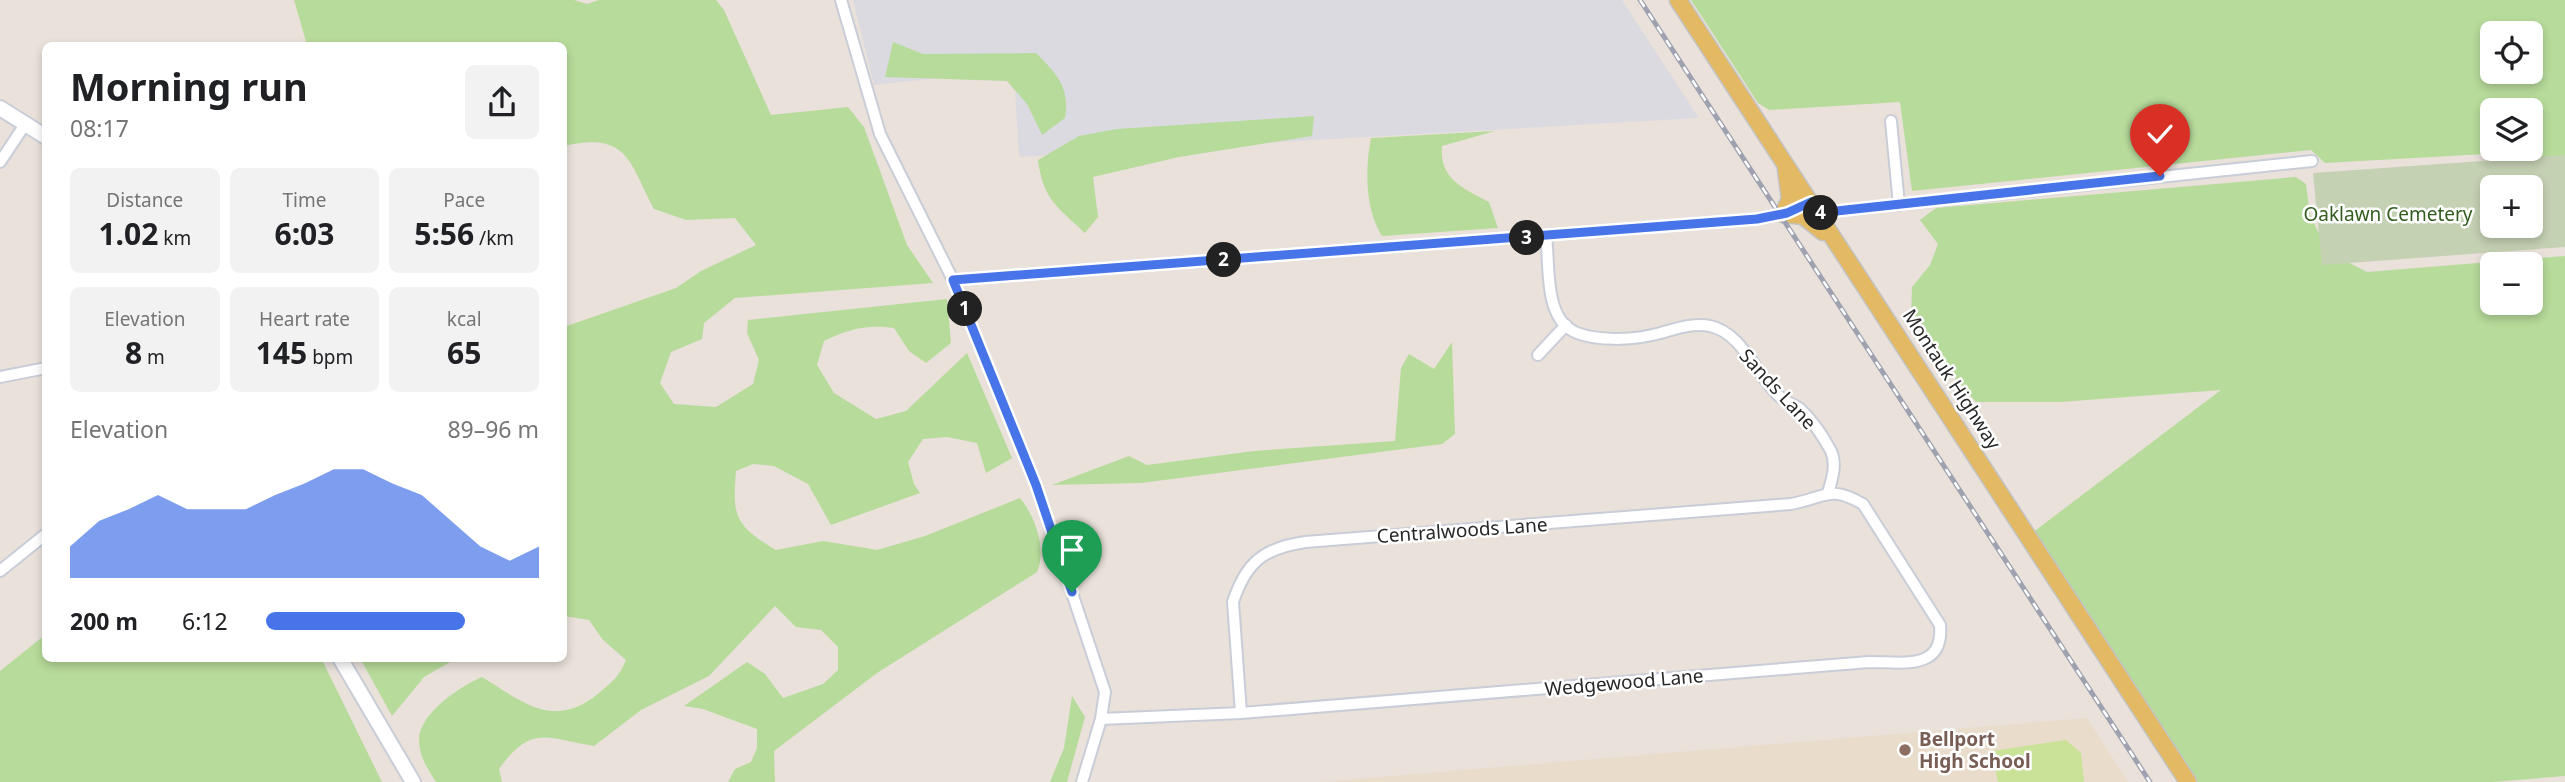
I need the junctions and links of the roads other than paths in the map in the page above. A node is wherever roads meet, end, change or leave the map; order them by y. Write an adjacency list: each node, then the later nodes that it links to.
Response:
1 (841, 0): 15 (street)
2 (1678, 0): 7 (main road, Montauk Highway)
3 (0, 108): 5 (main road)
4 (1891, 121): 10 (street)
5 (26, 123): 6 (main road); 9 (street)
6 (42, 134)
7 (1785, 161): 11 (main road, Montauk Highway); 12 (main road)
8 (2312, 161): 10 (street)
9 (0, 162)
10 (1899, 205): 11 (street)
11 (1815, 208): 12 (street); 14 (main road, Montauk Highway)
12 (1783, 214): 13 (street); 14 (main road)
13 (1546, 236): 15 (street); 16 (street)
14 (1841, 248): 28 (main road, Montauk Highway)
15 (953, 280): 25 (street)
16 (1566, 325): 17 (street); 20 (street, Sands Lane)
17 (1538, 355)
18 (42, 369): 19 (street)
19 (0, 377)
20 (1828, 493): 24 (street, Centralwoods Lane); 24 (street, Wedgewood Lane)
21 (42, 537): 22 (street)
22 (0, 571)
23 (342, 662): 26 (main road)
24 (1241, 713): 25 (street, Wedgewood Lane)
25 (1101, 719): 27 (street)
26 (413, 782)
27 (1082, 782)
28 (2189, 782)

